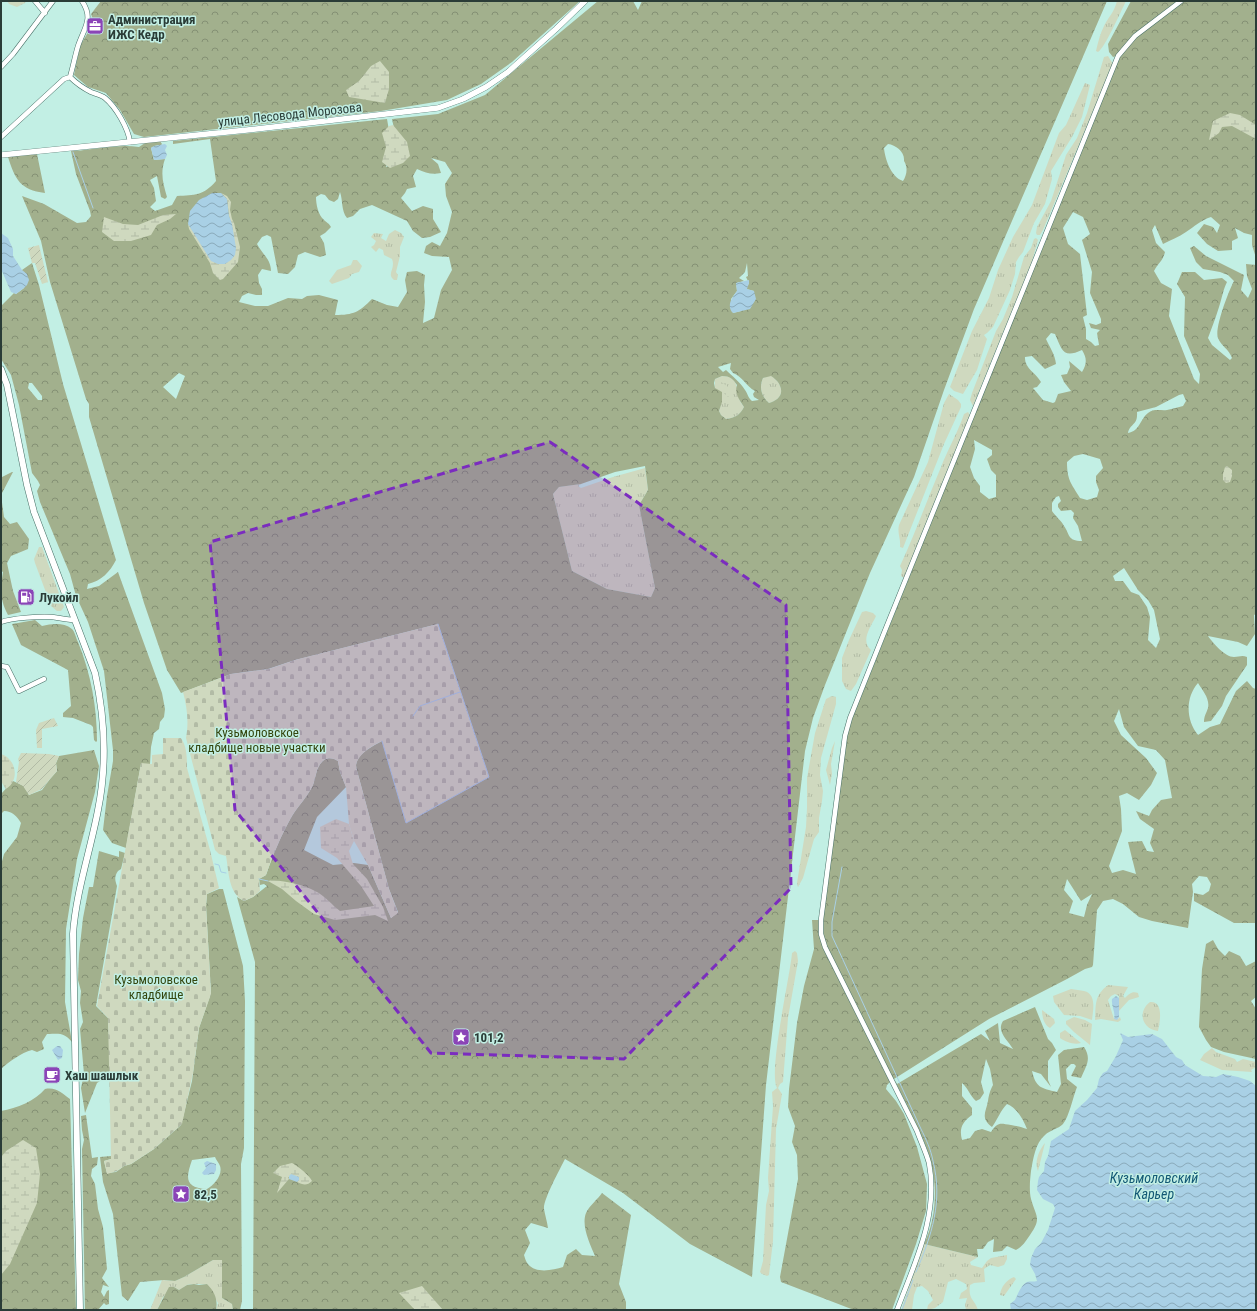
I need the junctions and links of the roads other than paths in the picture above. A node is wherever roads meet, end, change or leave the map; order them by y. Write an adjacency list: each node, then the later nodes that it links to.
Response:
1 (36, 1): 6 (street)
2 (53, 1): 6 (street)
3 (82, 1): 8 (street)
4 (585, 1): 10 (street, улица Лесовода Морозова)
5 (1181, 1): 18 (street)
6 (45, 13): 7 (street)
7 (2, 63)
8 (70, 77): 9 (street); 10 (street)
9 (1, 137)
10 (130, 142): 11 (street, улица Лесовода Морозова)
11 (1, 155)
12 (1, 369): 13 (main road)
13 (75, 620): 14 (street); 17 (main road)
14 (1, 622)
15 (1, 666): 16 (street)
16 (44, 678)
17 (80, 1310)
18 (897, 1310)

